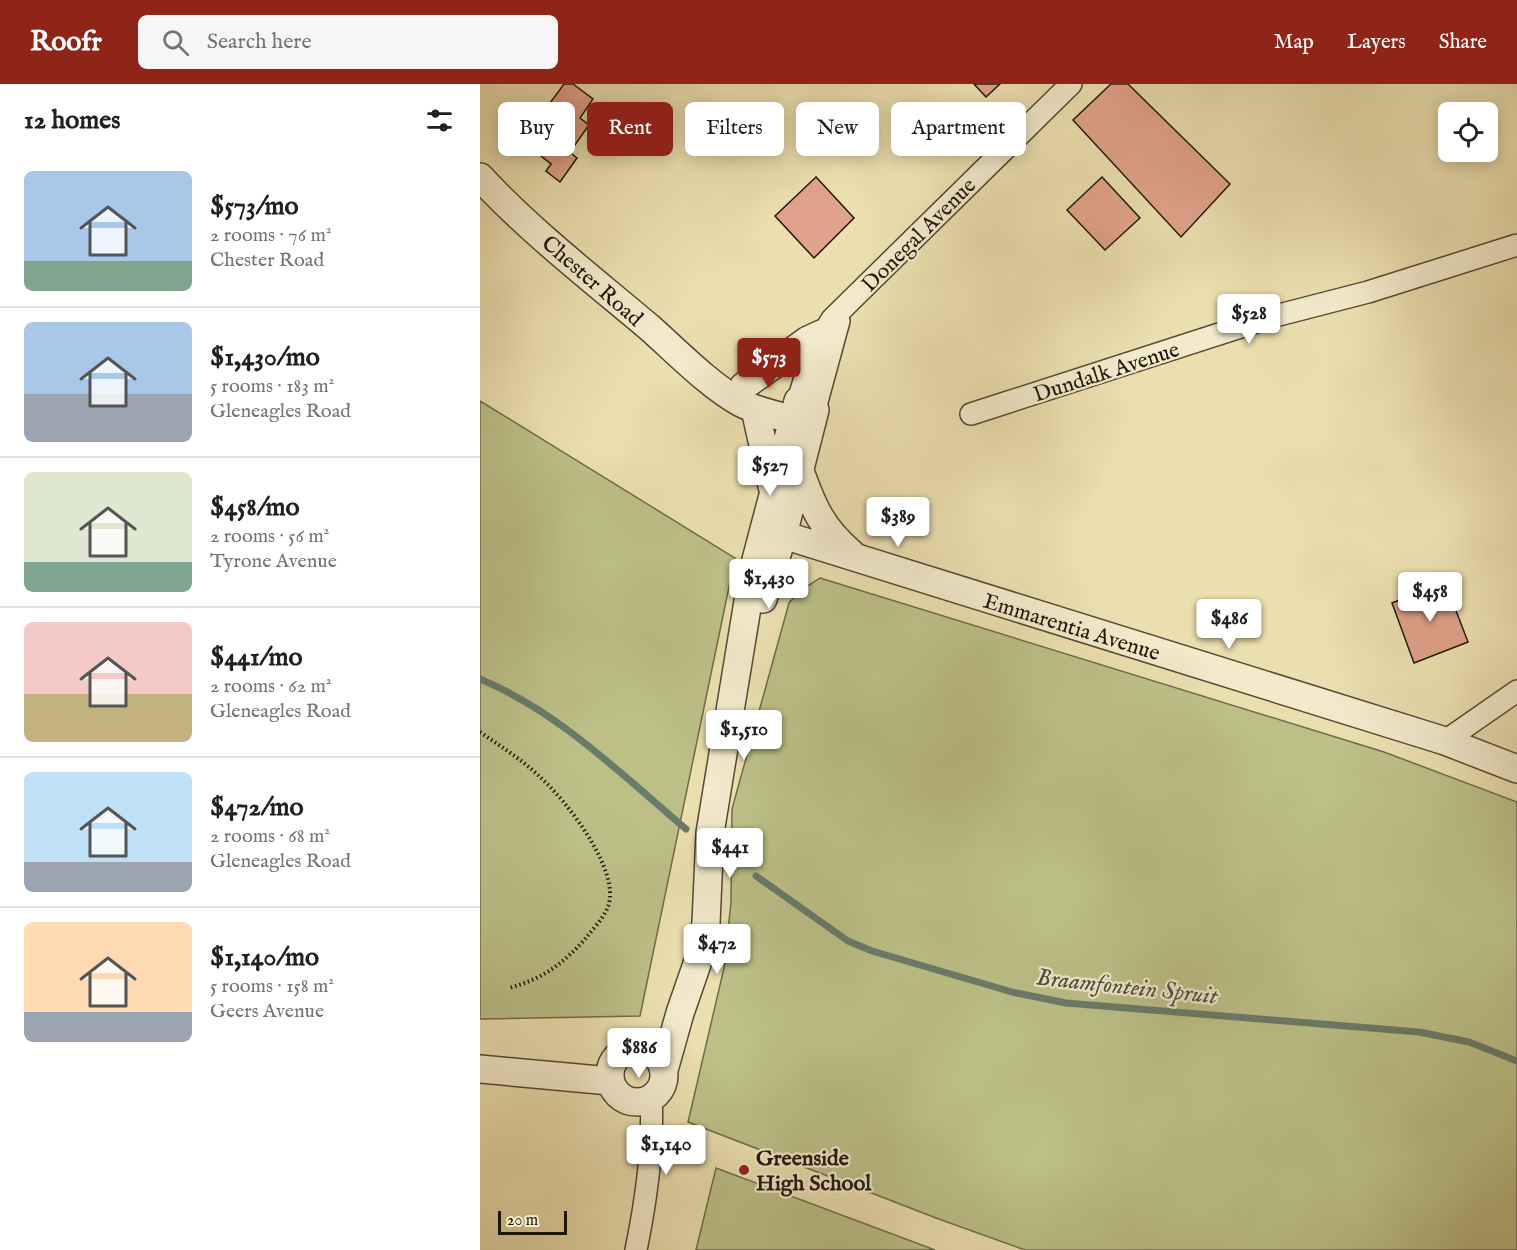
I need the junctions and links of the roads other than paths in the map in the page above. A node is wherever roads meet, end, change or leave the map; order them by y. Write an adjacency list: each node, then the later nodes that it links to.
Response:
1 (1071, 84): 4 (street, Donegal Avenue)
2 (480, 177): 6 (street, Chester Road)
3 (1517, 245): 8 (street, Dundalk Avenue)
4 (843, 309): 5 (street, Donegal Avenue); 7 (street, Donegal Avenue)
5 (821, 334): 6 (street); 7 (street, Donegal Avenue)
6 (749, 397): 7 (street, Chester Road); 10 (street)
7 (804, 414): 9 (street); 10 (street)
8 (971, 414)
9 (800, 471): 11 (street); 12 (street)
10 (774, 493): 11 (street)
11 (773, 532): 12 (street, Emmarentia Avenue); 16 (street)
12 (858, 559): 14 (street, Emmarentia Avenue)
13 (1517, 691): 14 (street)
14 (1445, 741): 15 (street, Emmarentia Avenue)
15 (1517, 769)
16 (680, 1013): 17 (street); 19 (street)
17 (631, 1047): 19 (street); 20 (street)
18 (480, 1069): 20 (street)
19 (664, 1070): 21 (street)
20 (610, 1082): 21 (street)
21 (651, 1098): 22 (street)
22 (636, 1250)

